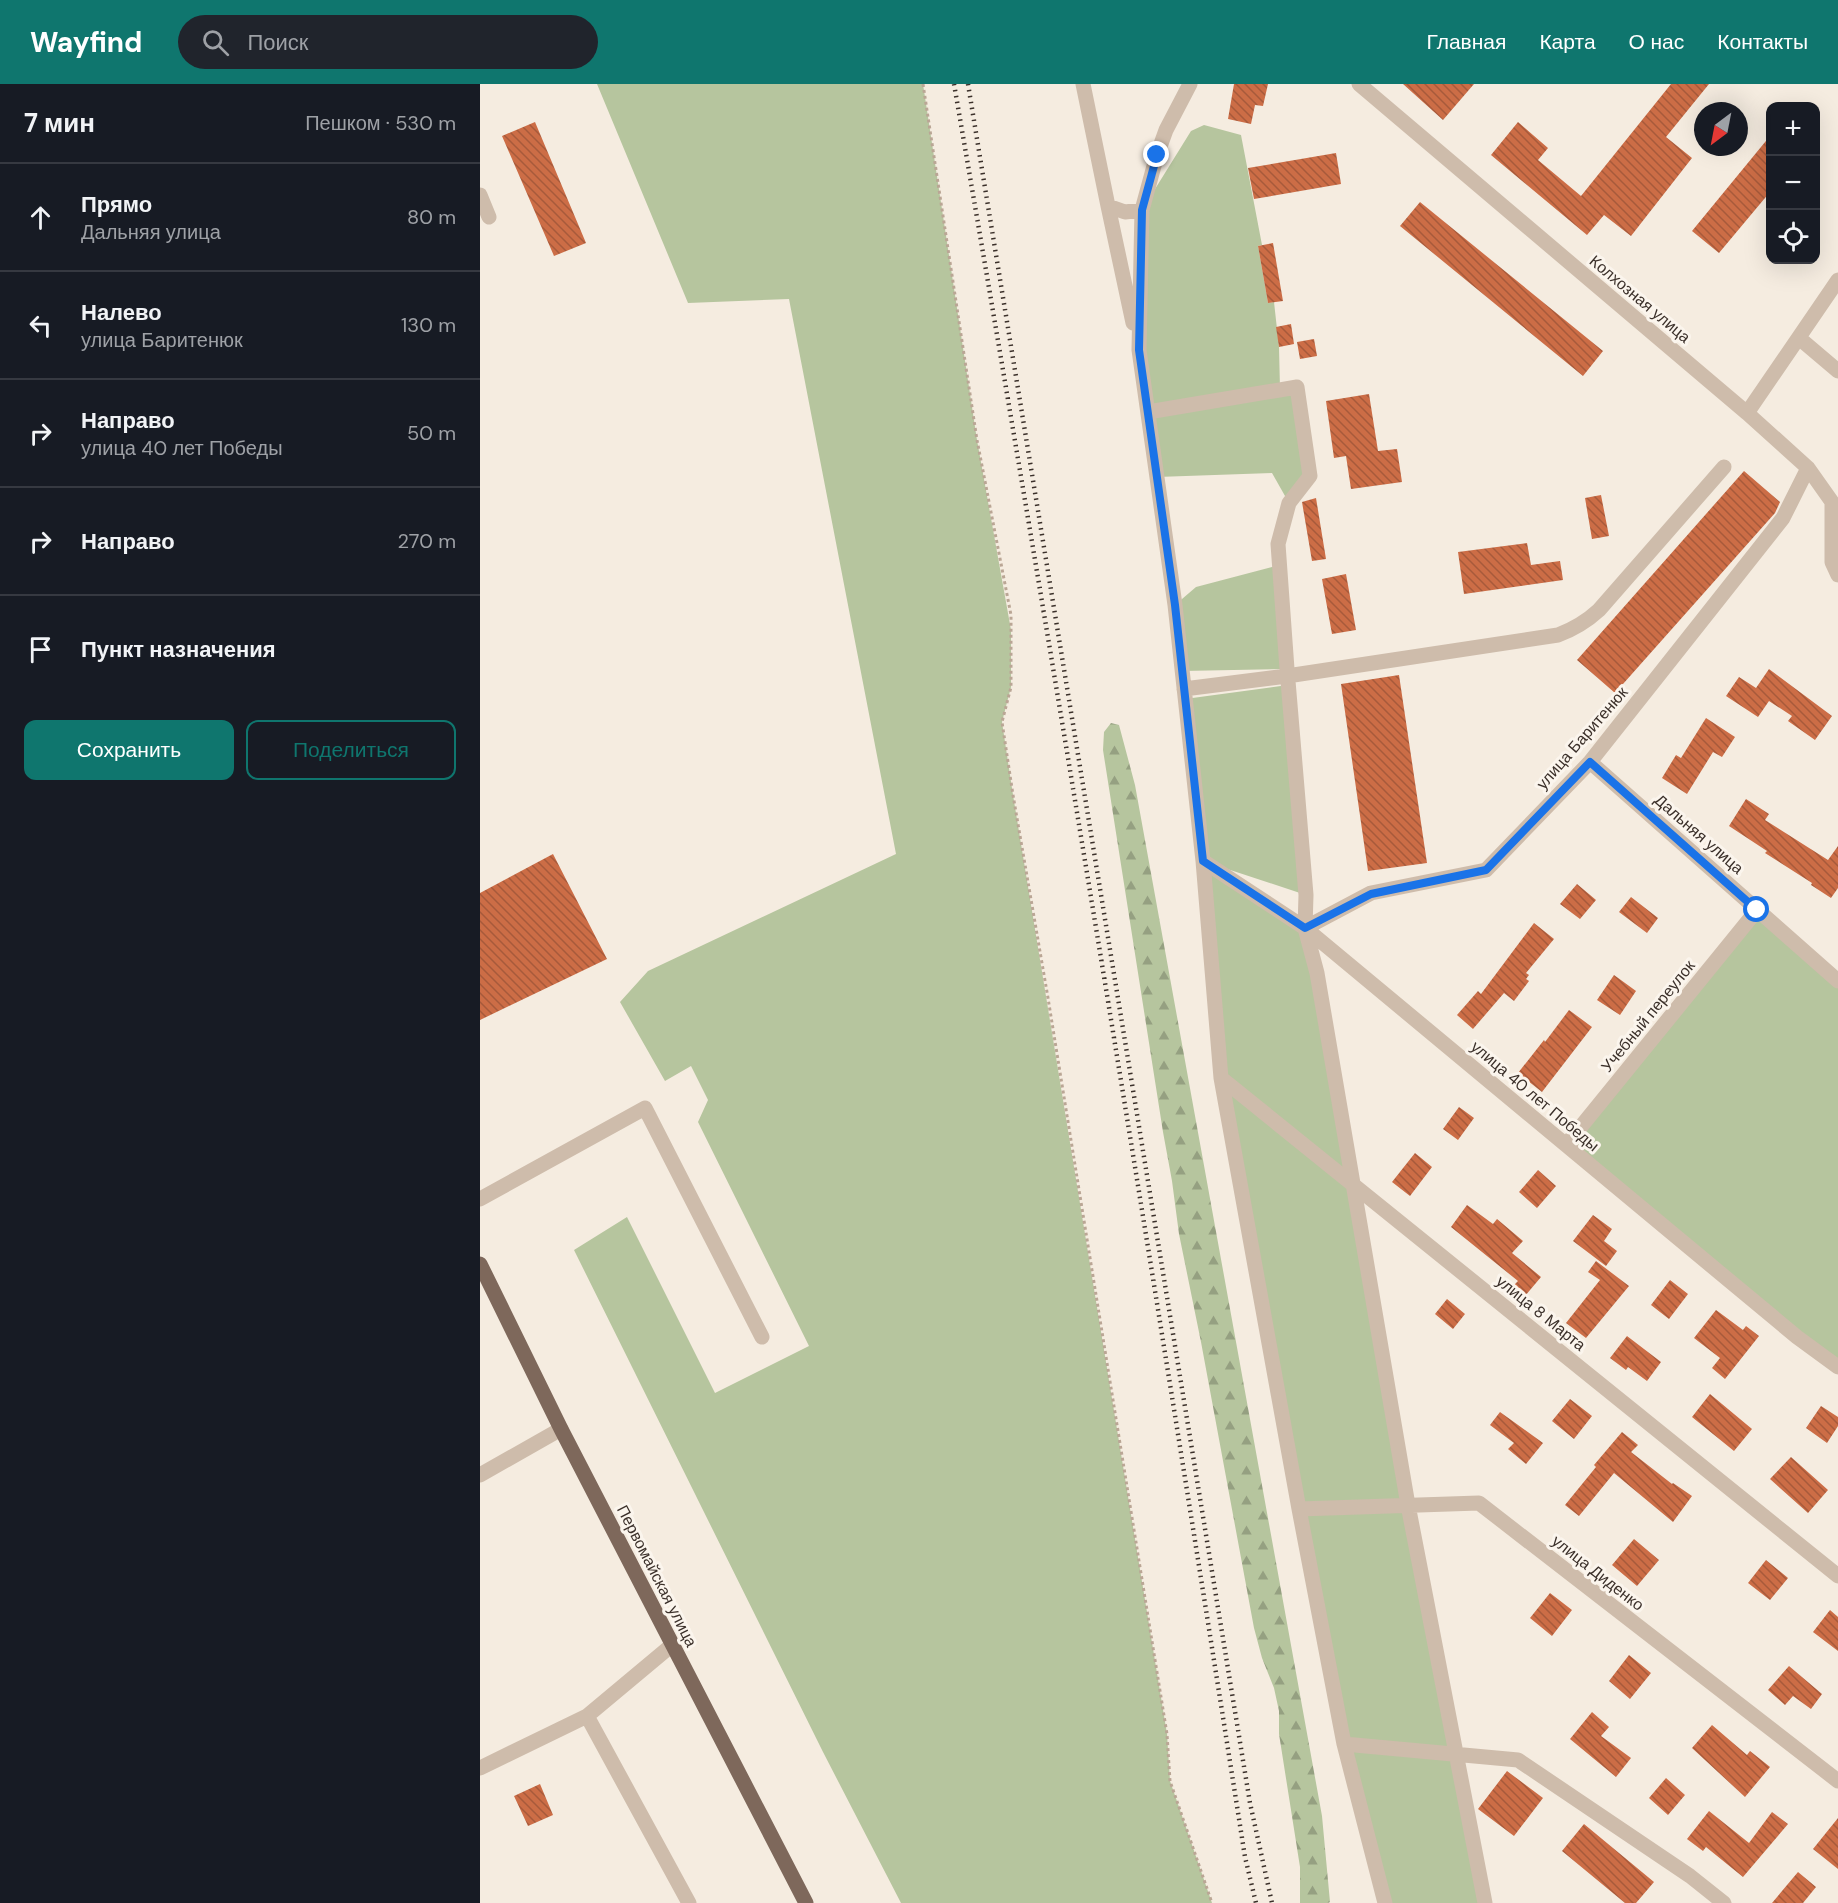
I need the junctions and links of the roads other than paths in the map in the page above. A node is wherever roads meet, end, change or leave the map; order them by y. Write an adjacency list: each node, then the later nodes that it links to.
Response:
1 (1083, 84): 5 (street)
2 (1191, 84): 6 (street)
3 (1359, 84): 13 (street, Колхозная улица)
4 (480, 195): 7 (street)
5 (1108, 206): 6 (street); 10 (street)
6 (1142, 210): 10 (street)
7 (489, 217)
8 (1838, 280): 9 (street)
9 (1799, 338): 11 (street); 13 (street)
10 (1139, 350): 12 (street)
11 (1838, 371)
12 (1148, 412): 17 (street); 18 (street)
13 (1747, 413): 15 (street, Колхозная улица)
14 (1724, 467): 17 (street)
15 (1808, 468): 16 (street, Колхозная улица); 19 (street, улица Баритенюк)
16 (1838, 574)
17 (1287, 676): 18 (street); 22 (street)
18 (1184, 689): 20 (street)
19 (1590, 762): 21 (street, Дальняя улица); 22 (street, улица Баритенюк)
20 (1203, 861): 22 (street, улица 40 лет Победы); 24 (street)
21 (1757, 910): 23 (street, Дальняя улица); 25 (street, Учебный переулок)
22 (1305, 928): 25 (street, улица 40 лет Победы); 26 (street)
23 (1838, 981)
24 (1221, 1078): 26 (street, улица 8 Марта); 34 (street)
25 (1566, 1145): 30 (street, улица 40 лет Победы)
26 (1353, 1184): 33 (street); 35 (street, улица 8 Марта)
27 (480, 1199): 29 (street)
28 (480, 1264): 31 (main road, Первомайская улица)
29 (762, 1336)
30 (1838, 1367)
31 (561, 1429): 32 (street); 36 (main road, Первомайская улица)
32 (480, 1475)
33 (1408, 1505): 34 (street, улица Диденко); 39 (street); 41 (street, улица Диденко)
34 (1299, 1509): 38 (street)
35 (1838, 1576)
36 (672, 1645): 37 (street); 43 (main road, Первомайская улица)
37 (587, 1716): 40 (street); 42 (street)
38 (1344, 1744): 39 (street); 44 (street)
39 (1455, 1754): 45 (street); 46 (street)
40 (480, 1768)
41 (1838, 1781)
42 (689, 1903)
43 (806, 1903)
44 (1385, 1903)
45 (1485, 1903)
46 (1724, 1903)

